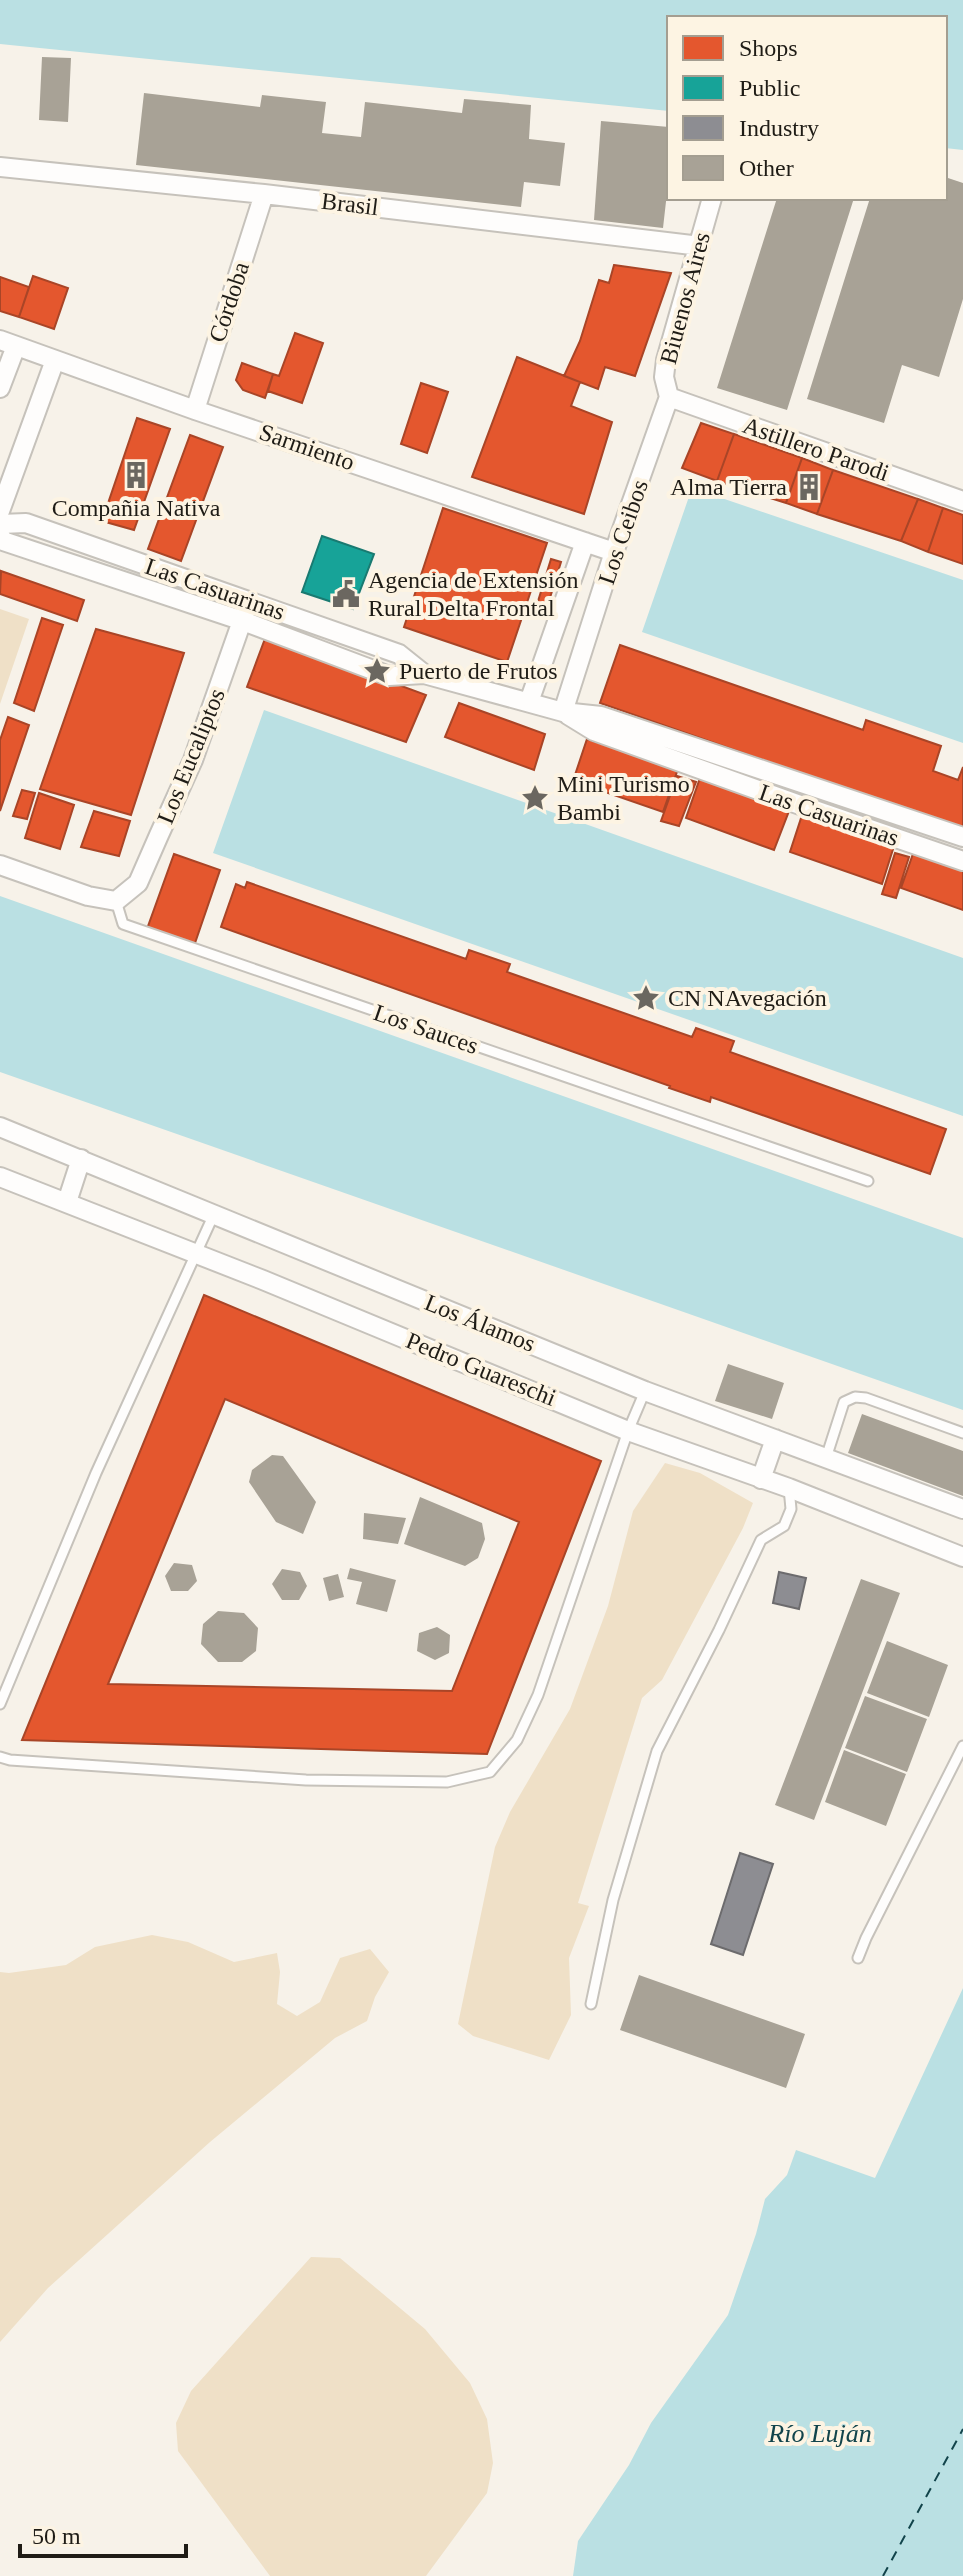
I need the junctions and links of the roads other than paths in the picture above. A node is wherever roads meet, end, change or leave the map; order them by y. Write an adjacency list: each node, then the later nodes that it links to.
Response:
1 (0, 167): 2 (street, Brasil)
2 (264, 194): 4 (street, Brasil); 9 (street, Córdoba)
3 (712, 200): 4 (street, Biuenos Aires)
4 (700, 246): 8 (street, Biuenos Aires)
5 (8, 343): 6 (street, Sarmiento); 7 (street)
6 (55, 360): 9 (street, Sarmiento); 11 (street)
7 (0, 388)
8 (669, 397): 10 (street, Astillero Parodi); 15 (street, Los Ceibos)
9 (195, 410): 14 (street, Sarmiento)
10 (963, 501)
11 (0, 511)
12 (0, 524): 16 (street, Las Casuarinas)
13 (0, 535): 17 (street, Las Casuarinas)
14 (585, 542): 15 (street, Sarmiento); 19 (street)
15 (614, 552): 20 (street, Los Ceibos)
16 (249, 601): 17 (street, Los Eucaliptos); 18 (street, Las Casuarinas)
17 (243, 621): 18 (street, Las Casuarinas); 24 (street, Los Eucaliptos)
18 (424, 674): 19 (street, Las Casuarinas)
19 (529, 702): 20 (street, Las Casuarinas)
20 (563, 712): 21 (street, Las Casuarinas); 22 (street, Las Casuarinas)
21 (963, 837)
22 (963, 861)
23 (0, 865): 24 (street)
24 (116, 901): 28 (lane, Los Sauces)
25 (0, 1127): 26 (street, Los Álamos)
26 (81, 1159): 29 (street); 30 (street, Los Álamos)
27 (0, 1177): 29 (street, Pedro Guareschi)
28 (868, 1181)
29 (67, 1202): 31 (street, Pedro Guareschi)
30 (214, 1214): 31 (lane); 32 (street, Los Álamos)
31 (195, 1253): 33 (street, Pedro Guareschi); 41 (lane)
32 (645, 1391): 33 (lane); 35 (street, Los Álamos)
33 (628, 1431): 37 (street, Pedro Guareschi); 43 (lane)
34 (963, 1433): 36 (lane)
35 (775, 1439): 36 (street, Los Álamos); 37 (street)
36 (826, 1458): 39 (street, Los Álamos)
37 (761, 1479): 38 (street, Pedro Guareschi)
38 (789, 1488): 40 (street, Pedro Guareschi); 45 (lane)
39 (963, 1509)
40 (963, 1557)
41 (0, 1704)
42 (963, 1746): 44 (lane)
43 (0, 1757)
44 (858, 1958)
45 (591, 2004)

